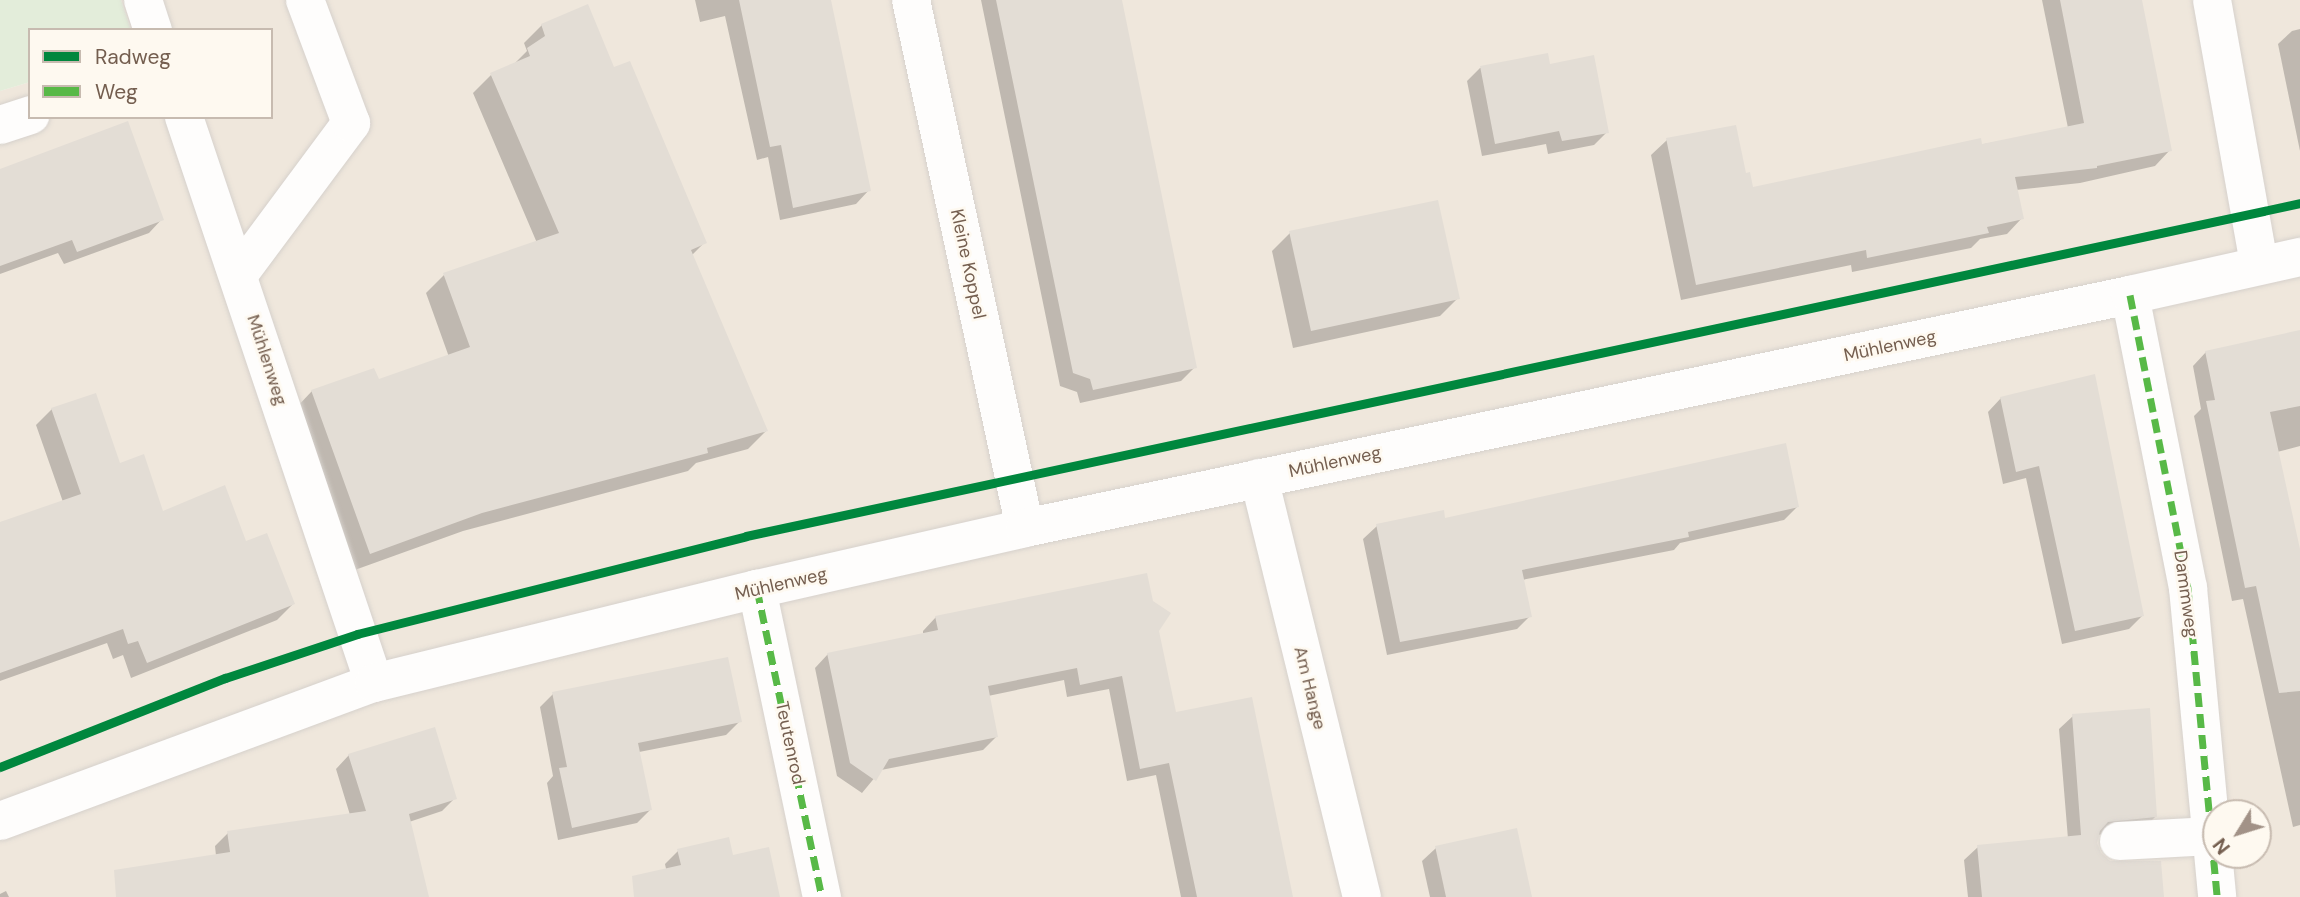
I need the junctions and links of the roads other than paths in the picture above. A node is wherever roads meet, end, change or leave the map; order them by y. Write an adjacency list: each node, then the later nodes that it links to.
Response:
1 (143, 0): 5 (street)
2 (305, 0): 11 (street)
3 (911, 0): 14 (street, Kleine Koppel)
4 (2212, 0): 10 (street)
5 (152, 28)
6 (28, 116): 8 (street)
7 (185, 119): 11 (street, Mühlenweg)
8 (0, 125)
9 (2300, 257): 10 (street, Mühlenweg)
10 (2259, 265): 12 (street, Mühlenweg)
11 (239, 274): 16 (street, Mühlenweg)
12 (2130, 295): 13 (street, Mühlenweg); 17 (street, Dammweg)
13 (1258, 478): 14 (street, Mühlenweg); 23 (street, Am Hange)
14 (1025, 528): 15 (street, Mühlenweg)
15 (757, 589): 16 (street, Mühlenweg); 22 (street, Teutenrod)
16 (374, 684): 18 (street, Mühlenweg)
17 (2208, 799)
18 (0, 821)
19 (2202, 836): 20 (street)
20 (2119, 841)
21 (2214, 869): 24 (street, Dammweg)
22 (822, 897)
23 (1362, 897)
24 (2217, 897)

